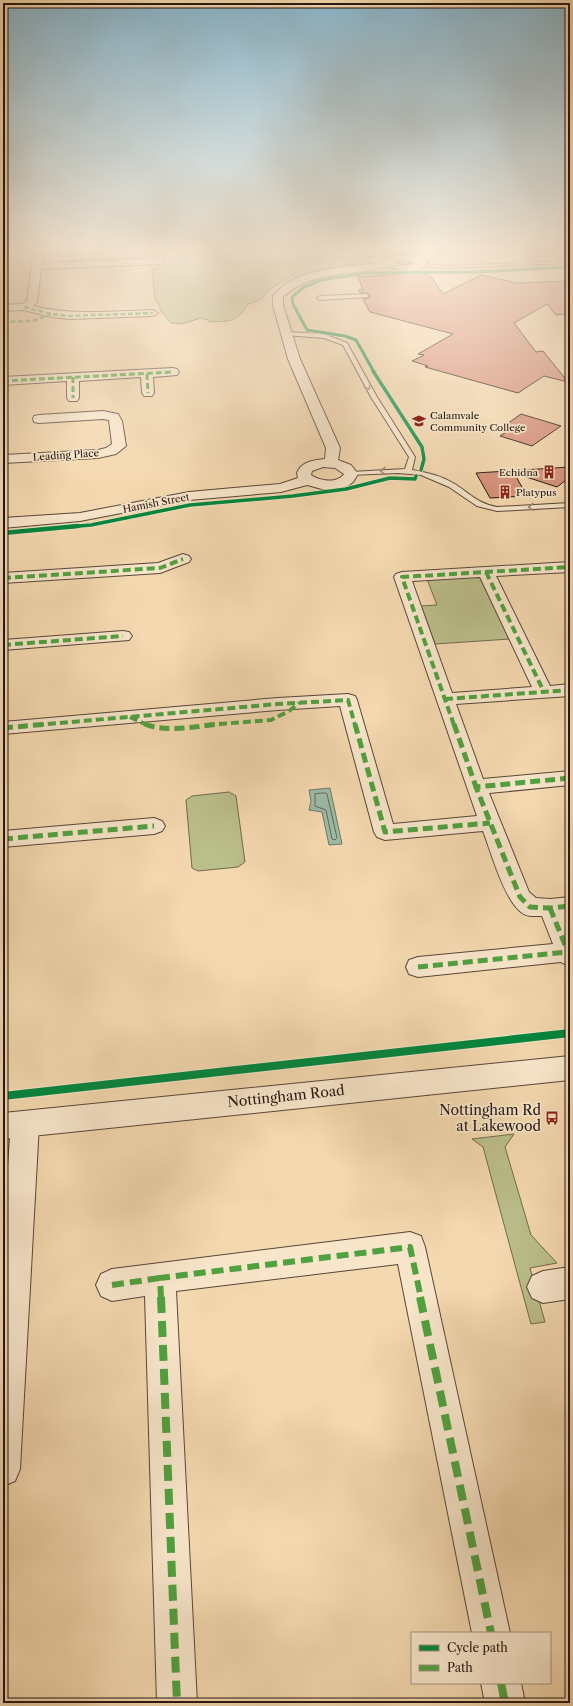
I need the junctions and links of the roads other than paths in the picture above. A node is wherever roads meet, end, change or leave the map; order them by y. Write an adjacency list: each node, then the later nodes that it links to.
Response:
1 (285, 329): 2 (street)
2 (287, 334): 11 (street); 12 (lane, one-way to 12)
3 (173, 372): 4 (street)
4 (146, 374): 5 (street); 7 (street)
5 (73, 377): 6 (street); 8 (street)
6 (3, 381)
7 (148, 393)
8 (73, 398)
9 (39, 417): 10 (street, Leading Place)
10 (3, 459)
11 (331, 463): 13 (street); 14 (street)
12 (408, 470): 13 (lane, one-way to 13); 15 (lane, one-way to 12)
13 (351, 474): 14 (street)
14 (308, 480): 16 (street, Hamish Street)
15 (570, 505)
16 (3, 523)
17 (183, 559): 20 (street)
18 (570, 567): 19 (street)
19 (486, 572): 24 (street); 25 (street)
20 (3, 578)
21 (123, 636): 22 (street)
22 (3, 645)
23 (570, 690): 24 (street)
24 (544, 692): 25 (street)
25 (445, 699): 28 (street)
26 (3, 728): 29 (street)
27 (570, 778): 28 (street)
28 (476, 787): 29 (street)
29 (490, 823): 32 (street)
30 (154, 826): 31 (street)
31 (3, 839)
32 (560, 907): 33 (street)
33 (569, 955): 34 (street)
34 (418, 967)
35 (570, 1068): 36 (street, Nottingham Road)
36 (14, 1125): 39 (street)
37 (160, 1278): 38 (street); 40 (street); 42 (street)
38 (112, 1285)
39 (3, 1468)
40 (491, 1632)
41 (501, 1684): 43 (street)
42 (177, 1703)
43 (505, 1703)

